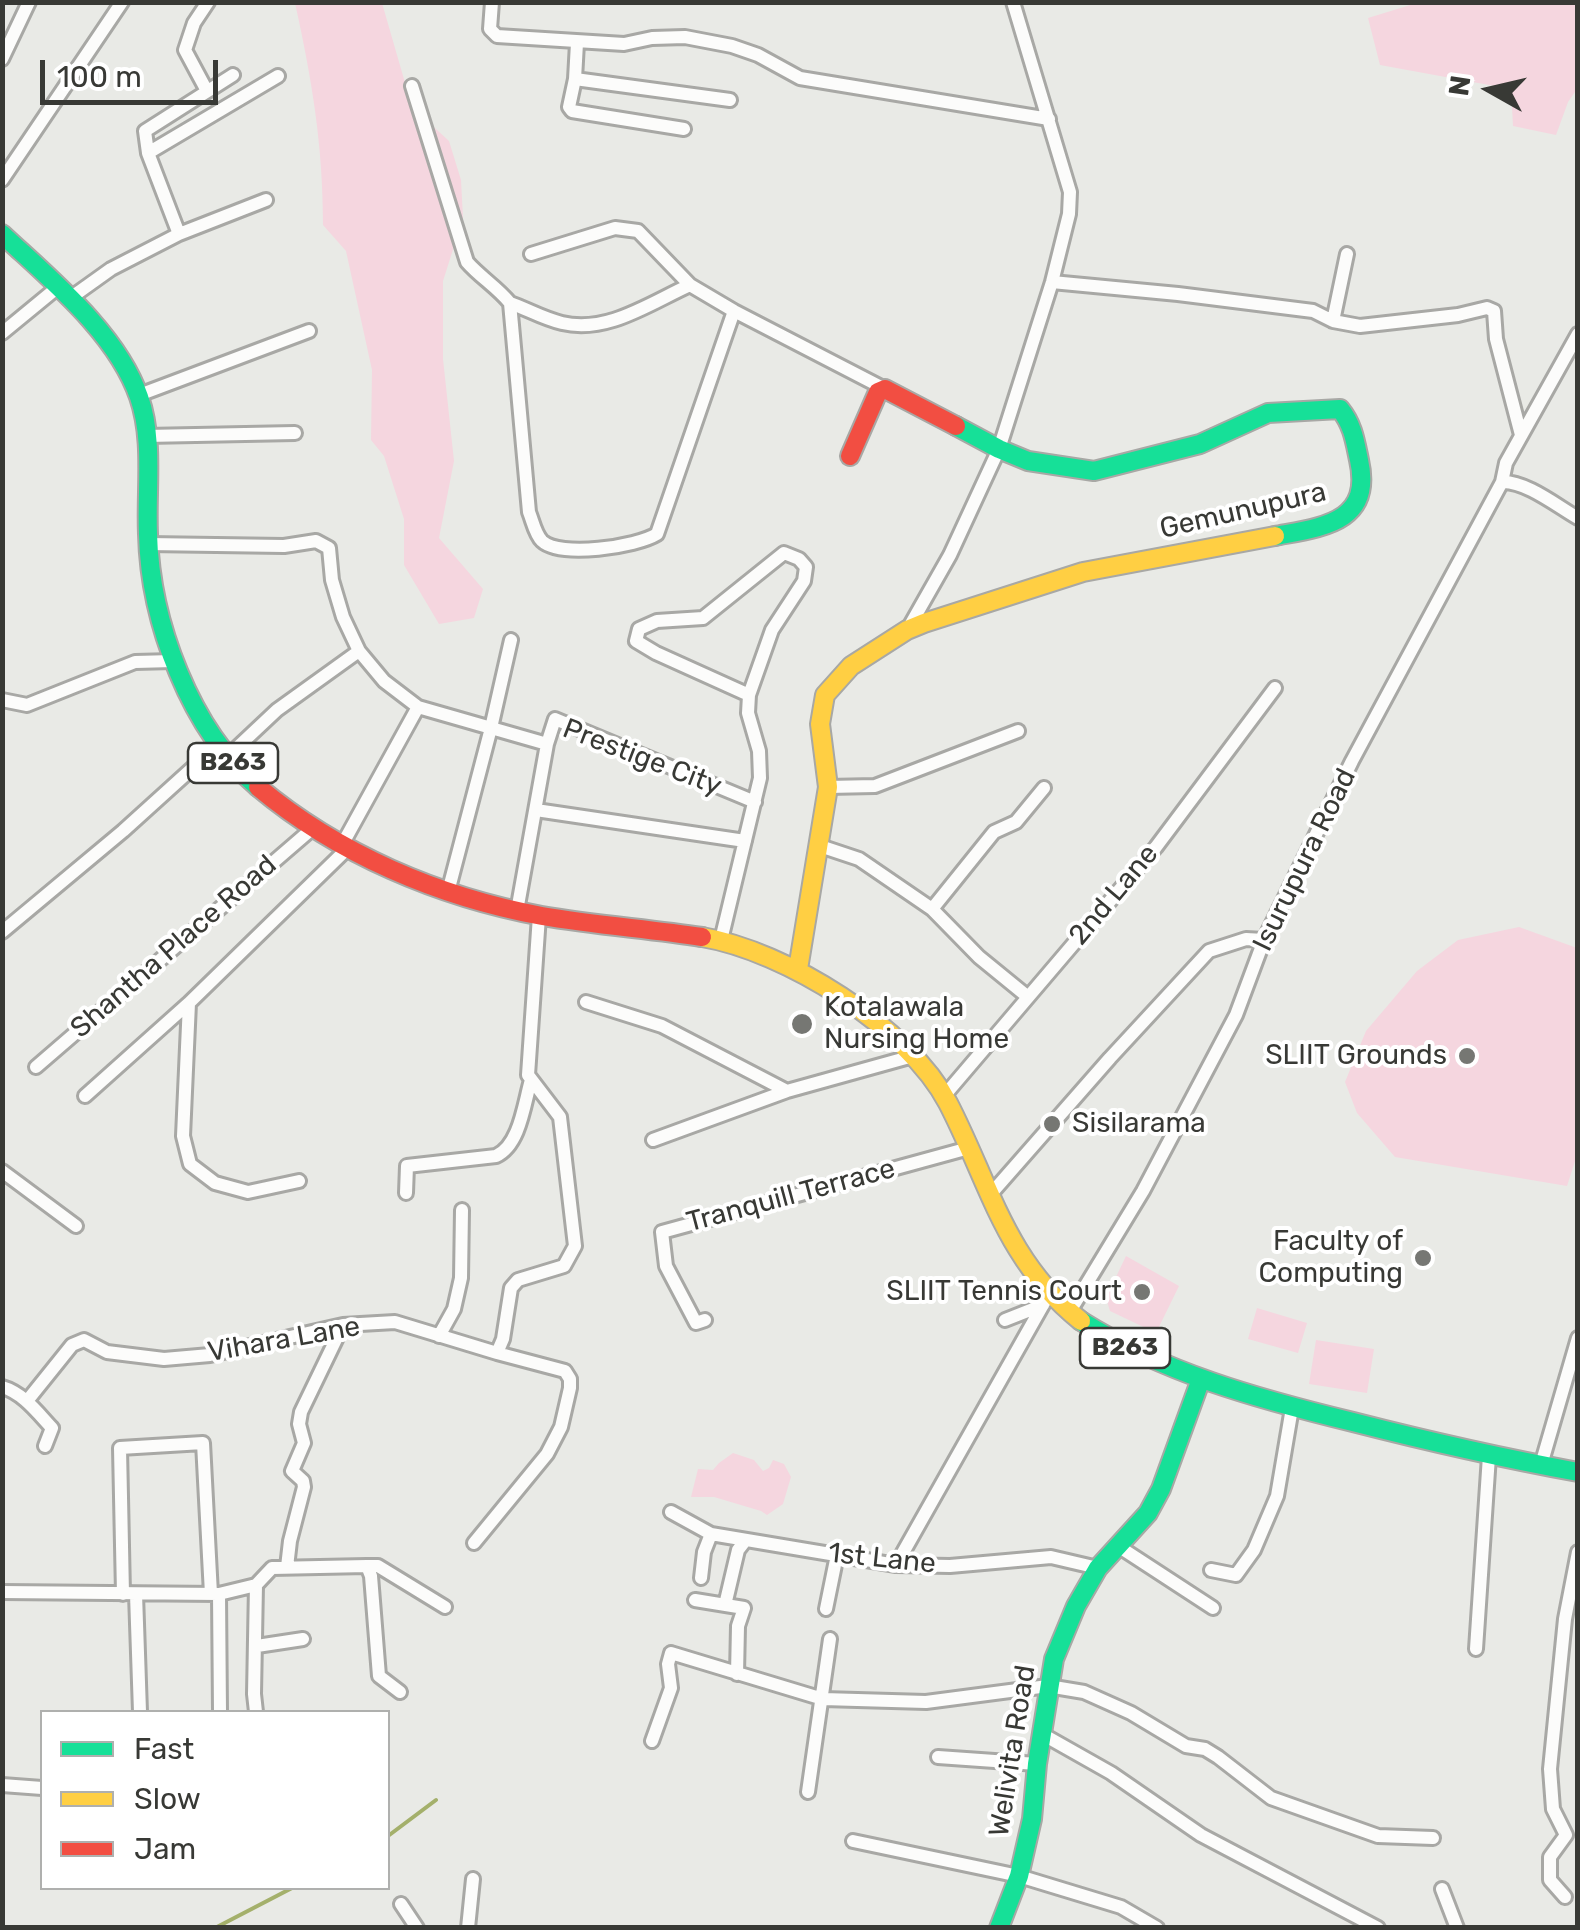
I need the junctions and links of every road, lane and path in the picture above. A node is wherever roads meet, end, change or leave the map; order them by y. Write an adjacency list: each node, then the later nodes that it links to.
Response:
1 (30, 2): 7 (street)
2 (122, 2): 17 (street)
3 (208, 2): 12 (street)
4 (492, 2): 6 (street)
5 (1010, 3): 14 (street)
6 (576, 43): 10 (street); 14 (street)
7 (2, 59)
8 (233, 75): 12 (street)
9 (278, 76): 16 (street)
10 (575, 79): 13 (street); 15 (street)
11 (412, 86): 26 (street)
12 (208, 91): 16 (street)
13 (730, 100)
14 (1049, 119): 23 (street)
15 (684, 129)
16 (148, 153): 20 (street)
17 (2, 180)
18 (266, 200): 20 (street)
19 (2, 234): 25 (main road, B263)
20 (178, 234): 25 (street)
21 (531, 254): 24 (street)
22 (1348, 254): 28 (street)
23 (1052, 282): 28 (street); 37 (street)
24 (690, 285): 26 (street); 27 (street)
25 (63, 293): 30 (street); 33 (main road, B263)
26 (510, 303): 27 (street)
27 (734, 311): 32 (street)
28 (1333, 321): 35 (street)
29 (308, 331): 33 (street)
30 (2, 333)
31 (1578, 334): 35 (street, Isurupura Road)
32 (884, 390): 37 (main road); 38 (main road)
33 (138, 395): 36 (main road, B263)
34 (295, 433): 36 (street)
35 (1521, 435): 39 (street, Isurupura Road)
36 (146, 436): 41 (main road, B263)
37 (999, 449): 42 (street, Gemunupura); 42 (main road, Gemunupura)
38 (850, 456)
39 (1502, 482): 40 (street); 68 (street, Isurupura Road)
40 (1578, 518)
41 (148, 544): 44 (street); 45 (main road, B263)
42 (907, 630): 54 (main road, Gemunupura)
43 (511, 640): 50 (street)
44 (359, 650): 49 (street); 53 (street)
45 (173, 661): 48 (street); 53 (main road, B263)
46 (1275, 688): 70 (street, 2nd Lane)
47 (749, 695): 47 (street); 56 (street)
48 (2, 700)
49 (418, 707): 50 (street); 60 (street)
50 (491, 728): 52 (street); 62 (street)
51 (1018, 731): 54 (street)
52 (548, 744): 56 (street, Prestige City); 57 (street, Prestige City)
53 (222, 751): 58 (main road, B263); 66 (street)
54 (828, 787): 61 (main road, Gemunupura)
55 (1044, 788): 63 (street)
56 (755, 802): 59 (street)
57 (536, 810): 59 (street, Prestige City); 64 (street, Prestige City)
58 (313, 828): 60 (main road, B263); 74 (street, Shantha Place Road)
59 (745, 841): 67 (street)
60 (345, 846): 62 (main road, B263); 72 (street)
61 (820, 846): 63 (street); 69 (main road, Gemunupura)
62 (448, 892): 64 (main road, B263)
63 (932, 909): 70 (street)
64 (517, 911): 65 (main road, B263)
65 (539, 916): 67 (main road, B263); 75 (street)
66 (2, 932)
67 (721, 940): 69 (main road, B263)
68 (1264, 940): 84 (street); 88 (street, Isurupura Road)
69 (798, 969): 73 (main road, B263)
70 (1028, 996): 78 (street, 2nd Lane)
71 (586, 1002): 76 (street)
72 (189, 1004): 77 (street); 82 (street)
73 (912, 1056): 76 (street); 78 (main road, B263)
74 (36, 1066)
75 (531, 1080): 83 (street); 94 (street)
76 (788, 1091): 79 (street)
77 (85, 1096)
78 (944, 1096): 80 (main road, B263)
79 (653, 1140)
80 (969, 1148): 84 (main road, B263); 89 (street, Tranquill Terrace)
81 (2, 1172): 86 (street)
82 (300, 1181)
83 (406, 1194)
84 (990, 1196): 87 (main road, B263)
85 (462, 1210): 92 (street)
86 (76, 1226)
87 (1046, 1300): 88 (main road, B263); 90 (street); 110 (street)
88 (1069, 1313): 95 (main road, B263)
89 (705, 1320)
90 (1005, 1320)
91 (342, 1326): 92 (street, Vihara Lane); 97 (street, Vihara Lane); 112 (street)
92 (439, 1336): 94 (street, Vihara Lane)
93 (1578, 1338): 101 (street)
94 (498, 1353): 106 (street, Vihara Lane)
95 (1201, 1379): 98 (main road, B263); 107 (main road, Welivita Road)
96 (2, 1386): 97 (street)
97 (27, 1402): 99 (street)
98 (1292, 1408): 100 (main road, B263); 114 (street)
99 (45, 1446)
100 (1489, 1456): 101 (main road, B263); 128 (street)
101 (1541, 1465): 102 (main road, B263)
102 (1578, 1472)
103 (671, 1512): 104 (street, 1st Lane)
104 (711, 1534): 105 (street, 1st Lane); 115 (street)
105 (745, 1541): 109 (street, 1st Lane); 121 (street)
106 (474, 1543)
107 (1118, 1546): 113 (main road, Welivita Road); 123 (street)
108 (1578, 1552): 148 (street)
109 (837, 1555): 110 (street, 1st Lane); 124 (street)
110 (896, 1565): 113 (street, 1st Lane)
111 (367, 1566): 112 (street); 122 (street); 131 (street)
112 (287, 1568): 116 (street)
113 (1098, 1568): 130 (main road, Welivita Road)
114 (1211, 1570)
115 (701, 1578)
116 (256, 1585): 119 (street); 127 (street)
117 (2, 1592): 118 (street)
118 (130, 1594): 119 (street); 119 (street); 133 (street)
119 (215, 1594): 134 (street)
120 (696, 1600): 121 (street)
121 (725, 1606): 129 (street)
122 (444, 1607)
123 (1213, 1608)
124 (826, 1609)
125 (303, 1638): 127 (street)
126 (830, 1639): 132 (street)
127 (256, 1646): 135 (street)
128 (1476, 1649)
129 (737, 1674): 132 (street); 137 (street)
130 (1048, 1686): 132 (street); 136 (main road, Welivita Road); 143 (street)
131 (400, 1692)
132 (823, 1699): 142 (street)
133 (140, 1710)
134 (220, 1710)
135 (256, 1710)
136 (1042, 1734): 139 (main road, Welivita Road); 154 (street)
137 (652, 1740)
138 (938, 1757): 139 (street)
139 (1037, 1764): 145 (main road, Welivita Road)
140 (2, 1785): 141 (street)
141 (40, 1788)
142 (808, 1792)
143 (1433, 1838)
144 (853, 1842): 145 (street)
145 (1020, 1876): 152 (main road, Welivita Road); 153 (street)
146 (473, 1879): 151 (street)
147 (1442, 1889): 155 (street)
148 (1564, 1897)
149 (402, 1904): 150 (street)
150 (417, 1928)
151 (468, 1928)
152 (999, 1928)
153 (1157, 1928)
154 (1378, 1928)
155 (1457, 1928)

